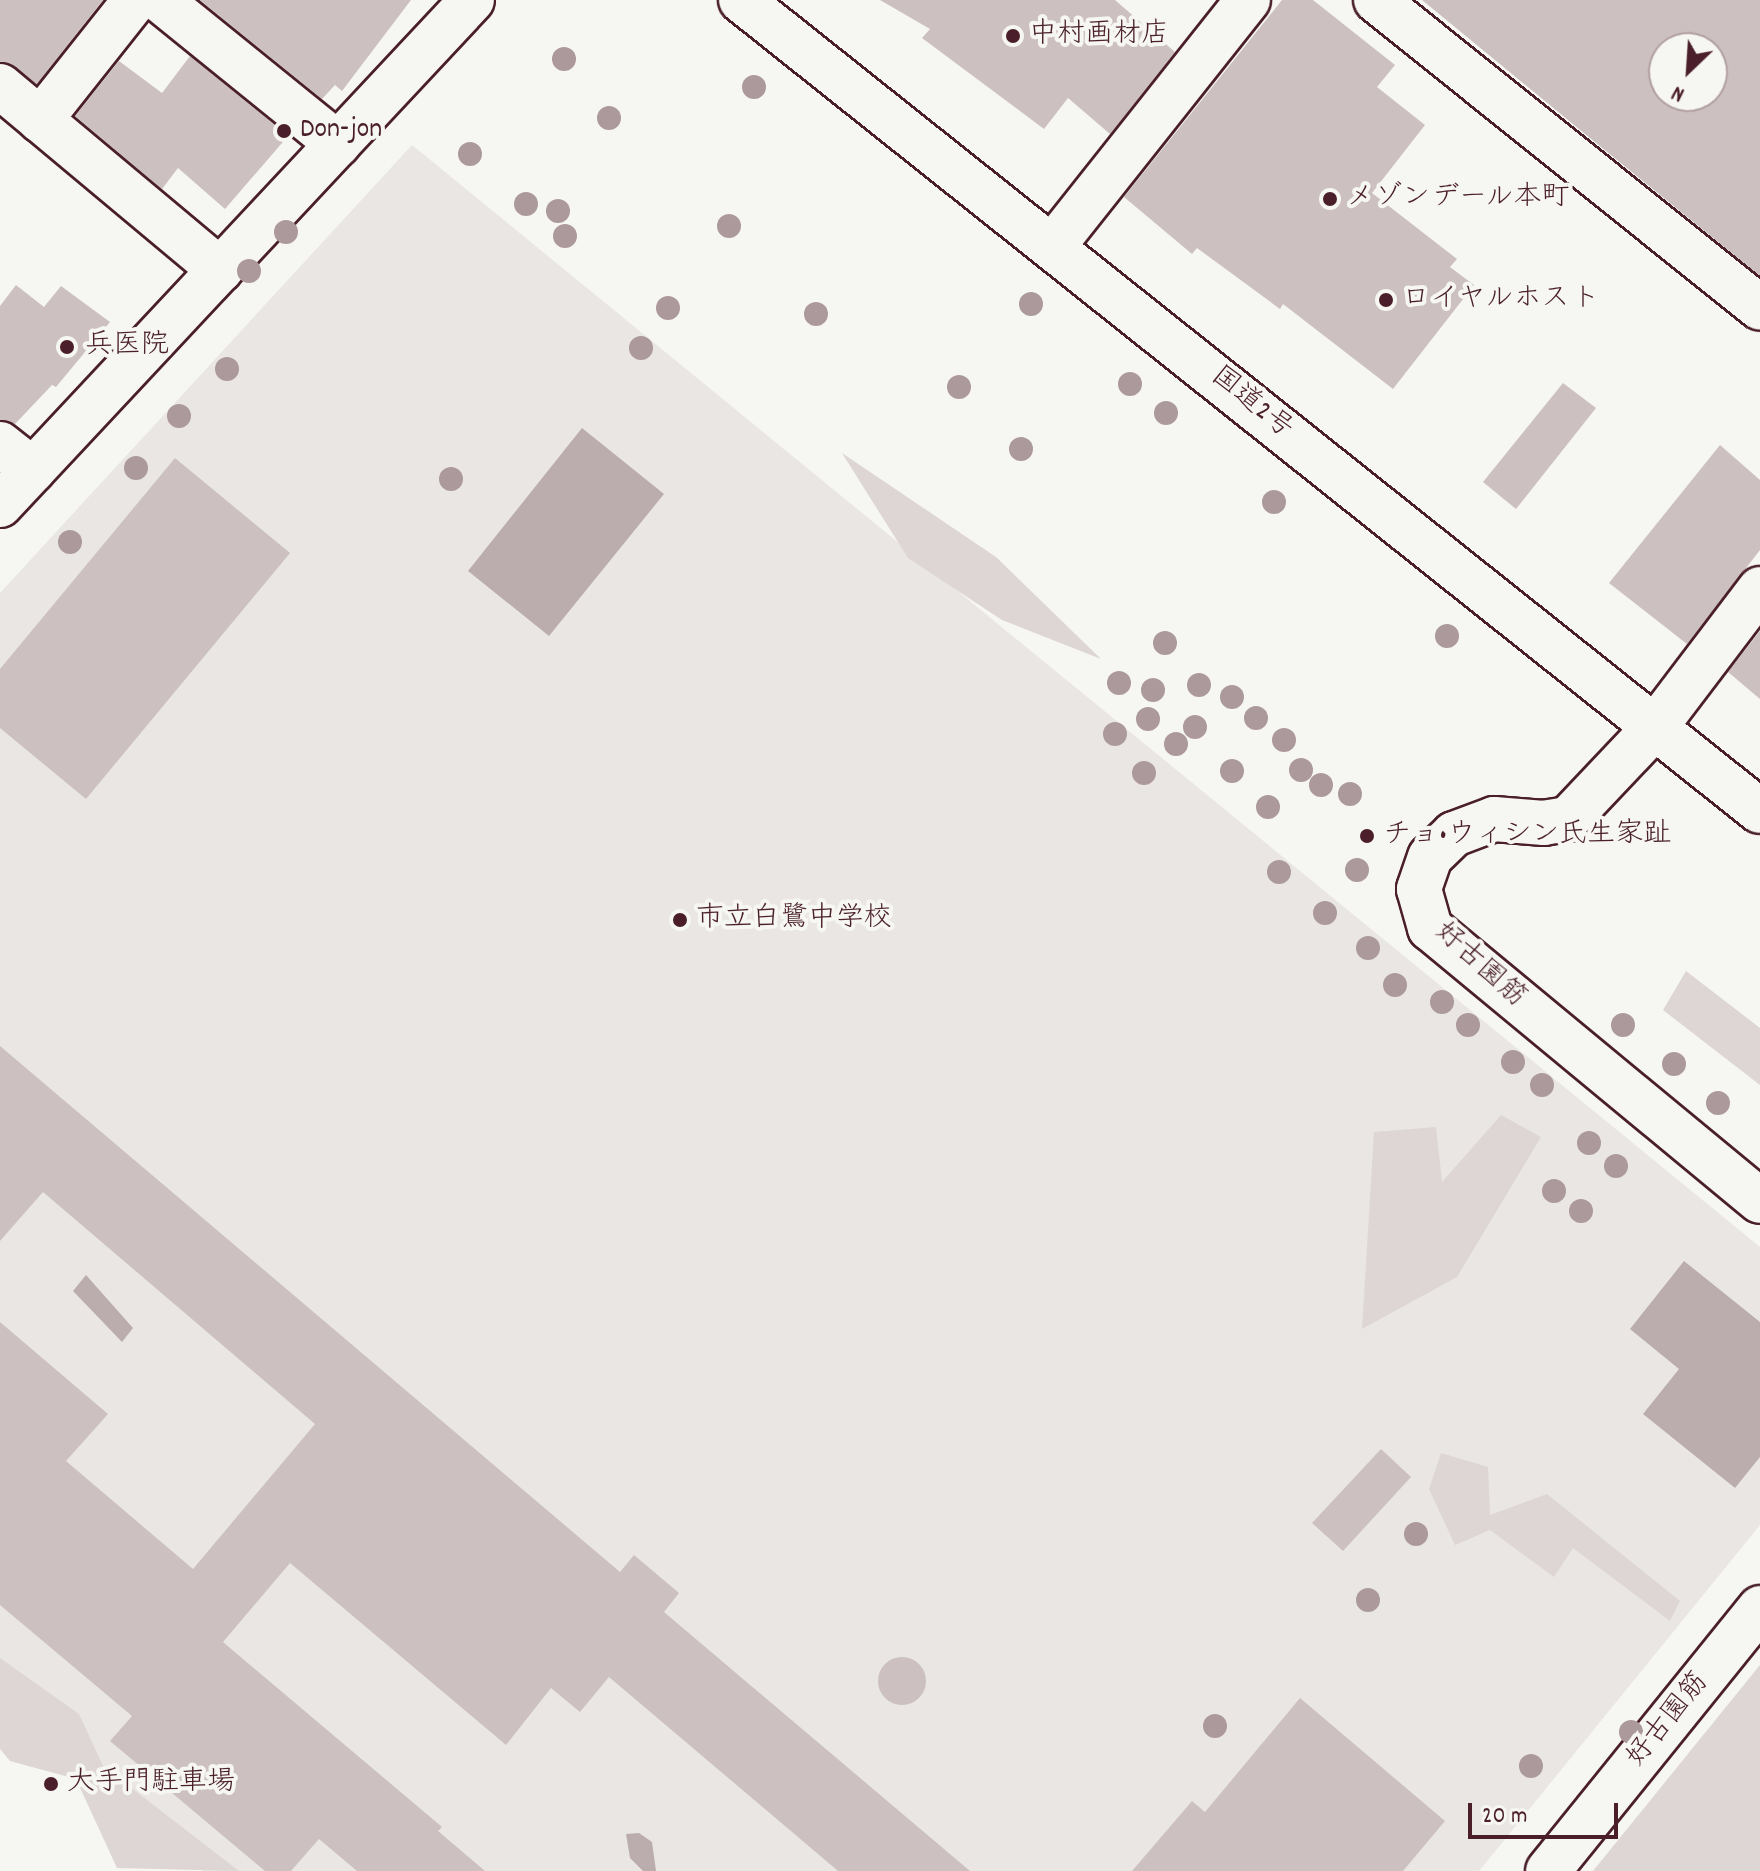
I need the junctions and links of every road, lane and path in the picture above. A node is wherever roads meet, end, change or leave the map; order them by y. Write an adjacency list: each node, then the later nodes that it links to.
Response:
1 (135, 0): 8 (main road)
2 (160, 0): 9 (main road)
3 (472, 0): 9 (main road)
4 (741, 0): 10 (main road, 国道2号)
5 (1248, 0): 10 (main road)
6 (1376, 0): 12 (main road)
7 (0, 86): 8 (main road)
8 (40, 120): 11 (main road)
9 (338, 144): 11 (main road)
10 (1053, 246): 16 (main road, 国道2号)
11 (220, 270): 13 (main road)
12 (1760, 308)
13 (16, 457): 14 (main road)
14 (0, 505)
15 (1760, 589): 16 (main road, 好古園筋)
16 (1656, 726): 17 (main road, 国道2号); 18 (main road, 好古園筋)
17 (1760, 811)
18 (1760, 1201)
19 (1760, 1608): 20 (main road, 好古園筋)
20 (1548, 1871)

